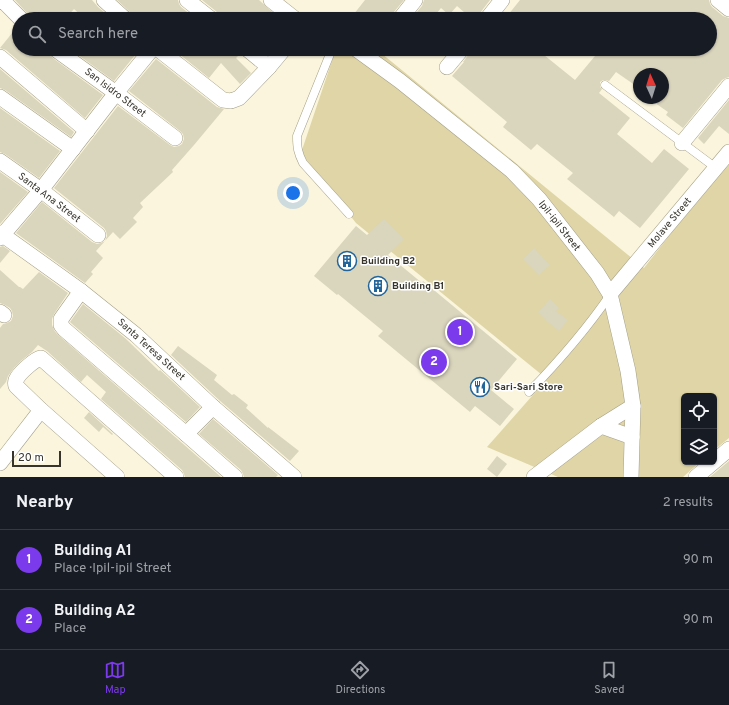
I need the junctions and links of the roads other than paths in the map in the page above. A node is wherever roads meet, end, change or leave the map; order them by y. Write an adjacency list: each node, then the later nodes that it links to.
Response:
1 (2, 0): 10 (street)
2 (104, 0): 11 (street)
3 (187, 0): 12 (street)
4 (270, 0): 8 (street)
5 (415, 0): 13 (street)
6 (502, 0): 14 (street)
7 (718, 0): 9 (street)
8 (287, 5)
9 (729, 9)
10 (14, 12)
11 (117, 12)
12 (202, 12)
13 (406, 12)
14 (493, 12)
15 (65, 56): 28 (street, San Isidro Street)
16 (146, 56): 28 (street)
17 (167, 56): 24 (street)
18 (256, 56): 24 (street)
19 (278, 56): 24 (street)
20 (329, 56): 38 (lane)
21 (366, 56): 42 (street, Ipil-ipil Street)
22 (456, 56): 25 (street)
23 (0, 57): 30 (street)
24 (269, 67)
25 (447, 67)
26 (605, 85): 32 (lane)
27 (729, 86): 32 (street)
28 (116, 93): 30 (street); 31 (street, San Isidro Street)
29 (0, 96): 33 (street)
30 (87, 130): 33 (street)
31 (175, 138)
32 (682, 143): 36 (lane)
33 (73, 149): 37 (street)
34 (729, 152): 36 (street, Molave Street)
35 (0, 161): 37 (street, Santa Ana Street)
36 (716, 168): 42 (street, Molave Street)
37 (41, 190): 39 (street); 40 (street, Santa Ana Street)
38 (349, 214)
39 (1, 235): 41 (street, Santa Teresa Street)
40 (98, 236)
41 (81, 291): 45 (street, Santa Teresa Street); 48 (street)
42 (610, 294): 43 (lane); 44 (street, Ipil-ipil Street)
43 (529, 392)
44 (633, 406): 47 (street); 49 (street, Ipil-ipil Street)
45 (213, 407): 48 (street); 56 (street, Santa Teresa Street)
46 (41, 410): 51 (street); 53 (street); 54 (street)
47 (601, 426): 49 (street); 57 (street)
48 (186, 434): 55 (street)
49 (632, 437): 58 (street, Ipil-ipil Street)
50 (728, 452): 52 (street)
51 (0, 463)
52 (700, 476)
53 (117, 477)
54 (176, 477)
55 (235, 477)
56 (294, 477)
57 (534, 477)
58 (631, 477)

